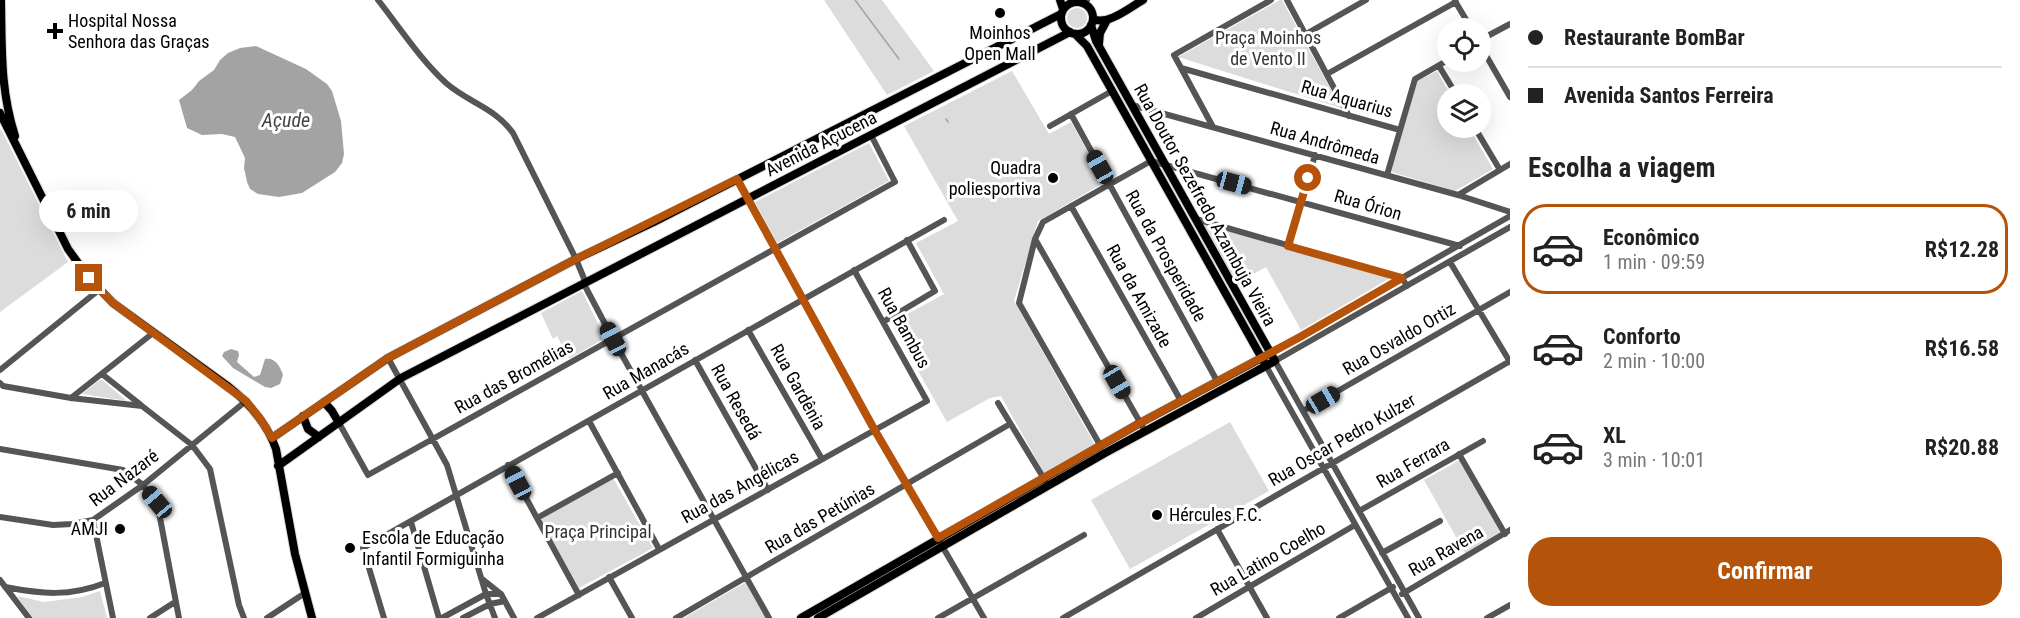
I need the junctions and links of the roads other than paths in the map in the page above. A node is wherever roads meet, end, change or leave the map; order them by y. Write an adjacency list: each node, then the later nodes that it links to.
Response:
1 (2, 0): 23 (main road)
2 (378, 0): 57 (street)
3 (1060, 0): 10 (main road)
4 (1143, 0): 12 (main road)
5 (1271, 0): 21 (street)
6 (1287, 0): 16 (street)
7 (1366, 0): 16 (street)
8 (1081, 1): 10 (main road); 13 (main road)
9 (1455, 1): 11 (street); 22 (street)
10 (1062, 11): 15 (main road); 42 (main road, Avenida Açucena)
11 (1465, 18)
12 (1107, 20): 13 (main road); 18 (main road)
13 (1092, 22): 15 (main road); 18 (main road, Rua Doutor Sezefredo Azambuja Vieira)
14 (1510, 24): 17 (street)
15 (1072, 33): 24 (main road, Rua Doutor Sezefredo Azambuja Vieira); 33 (main road, Avenida Açucena)
16 (1306, 34): 22 (street)
17 (1491, 34)
18 (1098, 45): 26 (main road, Rua Doutor Sezefredo Azambuja Vieira)
19 (1491, 64): 25 (street)
20 (1437, 67): 32 (street)
21 (1181, 68): 29 (street, Rua Aquarius); 31 (street)
22 (1327, 74): 29 (street)
23 (1, 80): 35 (main road)
24 (1112, 91): 28 (street); 37 (main road, Rua Doutor Sezefredo Azambuja Vieira)
25 (1510, 97)
26 (1132, 105): 31 (street, Rua Andrômeda); 38 (main road, Rua Doutor Sezefredo Azambuja Vieira)
27 (0, 113): 35 (main road)
28 (1071, 114): 30 (street); 43 (street, Rua da Prosperidade)
29 (1349, 116): 32 (street, Rua Aquarius)
30 (1050, 126)
31 (1213, 127): 36 (street, Rua Andrômeda)
32 (1400, 130): 41 (street)
33 (871, 135): 45 (main road, Avenida Açucena); 56 (street, Rua das Bromélias)
34 (1481, 138): 40 (street)
35 (19, 148): 63 (main road)
36 (1315, 155): 41 (street, Rua Andrômeda); 46 (street)
37 (1151, 161): 38 (street, Rua Órion); 43 (street); 67 (main road, Rua Doutor Sezefredo Azambuja Vieira)
38 (1165, 164): 46 (street, Rua Órion); 49 (main road, Rua Doutor Sezefredo Azambuja Vieira)
39 (1510, 164): 40 (street)
40 (1500, 170): 44 (street)
41 (1387, 175): 44 (street, Rua Andrômeda)
42 (737, 179): 45 (street); 57 (main road, Avenida Açucena)
43 (1110, 184): 47 (street); 83 (street, Rua da Prosperidade)
44 (1458, 195): 48 (street, Rua Andrômeda)
45 (747, 198): 56 (street); 61 (main road, Avenida Açucena)
46 (1301, 201): 54 (street); 55 (street, Rua Órion)
47 (1071, 206): 52 (street); 90 (street, Rua da Amizade)
48 (1510, 214): 55 (street)
49 (1196, 219): 54 (street); 65 (main road, Rua Doutor Sezefredo Azambuja Vieira)
50 (944, 220): 53 (street, Rua Manacás)
51 (1510, 227): 58 (street)
52 (1035, 239): 97 (street); 106 (street)
53 (908, 240): 59 (street, Rua Manacás); 69 (street)
54 (1288, 246): 60 (street)
55 (1460, 246): 60 (street)
56 (774, 248): 66 (street); 73 (street, Rua das Bromélias)
57 (576, 259): 61 (street); 76 (main road, Avenida Açucena)
58 (1450, 262): 62 (street); 68 (street)
59 (854, 270): 66 (street, Rua Manacás); 69 (street, Rua Bambus)
60 (1402, 278): 62 (street); 72 (street)
61 (585, 281): 73 (street); 82 (main road, Avenida Açucena)
62 (1407, 286): 74 (street)
63 (100, 289): 71 (main road); 80 (street)
64 (1510, 292): 68 (street, Rua Osvaldo Ortiz)
65 (1240, 299): 67 (main road); 75 (main road, Rua Doutor Sezefredo Azambuja Vieira)
66 (803, 300): 70 (street, Rua Manacás); 99 (street)
67 (1231, 304): 79 (main road, Rua Doutor Sezefredo Azambuja Vieira)
68 (1479, 310): 78 (street); 93 (street, Rua Osvaldo Ortiz)
69 (884, 321): 88 (street, Rua Bambus)
70 (748, 330): 77 (street, Rua Manacás); 109 (street, Rua Gardênia)
71 (153, 333): 81 (street); 87 (main road)
72 (1300, 337): 74 (street); 75 (street)
73 (613, 339): 85 (street); 103 (street, Rua das Bromélias)
74 (1305, 345): 75 (street)
75 (1273, 357): 79 (main road); 93 (street, Rua Doutor Sezefredo Azambuja Vieira)
76 (388, 358): 82 (street); 89 (main road, Avenida Açucena)
77 (695, 360): 85 (street, Rua Manacás); 119 (street, Rua Resedá)
78 (1510, 361): 110 (street, Rua Oscar Pedro Kulzer)
79 (1264, 362): 83 (main road); 100 (main road); 113 (street, Rua Doutor Sezefredo Azambuja Vieira)
80 (0, 370)
81 (102, 374): 86 (street); 92 (street)
82 (401, 378): 96 (main road, Avenida Açucena); 103 (street)
83 (1217, 381): 90 (main road)
84 (0, 383): 86 (street)
85 (642, 391): 95 (street, Rua Manacás); 125 (street)
86 (71, 398): 92 (street)
87 (246, 401): 102 (main road); 105 (street, Rua Nazaré)
88 (927, 401): 99 (street, Rua das Angélicas)
89 (324, 402): 94 (main road, Avenida Açucena); 96 (main road)
90 (1181, 402): 97 (main road)
91 (998, 403): 98 (street)
92 (142, 406): 105 (street)
93 (1303, 411): 110 (street, Rua Doutor Sezefredo Azambuja Vieira)
94 (303, 416): 101 (main road); 102 (main road, Avenida Açucena)
95 (589, 421): 111 (street, Rua Manacás); 114 (street)
96 (339, 423): 101 (main road, Avenida Açucena); 103 (street, Rua das Bromélias)
97 (1140, 423): 100 (street); 106 (main road)
98 (1010, 424): 115 (street); 117 (street, Rua das Petúnias)
99 (874, 429): 109 (street, Rua das Angélicas); 117 (street)
100 (1145, 431): 118 (main road)
101 (319, 437): 112 (main road, Avenida Açucena)
102 (272, 438): 112 (main road)
103 (433, 439): 120 (street)
104 (1483, 441): 108 (street, Rua Ferrara)
105 (192, 445): 116 (street, Rua Nazaré); 161 (street)
106 (1100, 446): 115 (main road)
107 (0, 449): 116 (street)
108 (1459, 454): 121 (street, Rua Ferrara); 130 (street)
109 (822, 459): 119 (street, Rua das Angélicas)
110 (1332, 463): 113 (street, Rua Oscar Pedro Kulzer); 121 (street, Rua Doutor Sezefredo Azambuja Vieira)
111 (508, 465): 120 (street, Rua Manacás); 123 (street)
112 (278, 466): 146 (main road)
113 (1323, 468): 128 (street, Rua Doutor Sezefredo Azambuja Vieira); 129 (street, Rua Oscar Pedro Kulzer)
114 (618, 473): 123 (street); 134 (street)
115 (1043, 478): 118 (street); 132 (main road)
116 (142, 485): 124 (street, Rua Nazaré); 153 (street)
117 (907, 485): 132 (street); 138 (street, Rua das Petúnias)
118 (1048, 486): 133 (main road)
119 (768, 490): 125 (street, Rua das Angélicas)
120 (457, 495): 127 (street, Rua Manacás); 136 (street)
121 (1359, 511): 135 (street, Rua Doutor Sezefredo Azambuja Vieira)
122 (0, 517): 124 (street, Rua Nazaré)
123 (537, 519): 149 (street)
124 (93, 520): 140 (street)
125 (714, 520): 134 (street, Rua das Angélicas); 138 (street)
126 (1440, 520): 135 (street)
127 (411, 522): 164 (street, Rua Manacás); 165 (street)
128 (1355, 525): 142 (street, Rua Latino Coelho); 143 (street, Rua Doutor Sezefredo Azambuja Vieira)
129 (1217, 529): 142 (street); 156 (street, Rua Oscar Pedro Kulzer)
130 (1507, 532): 145 (street, Rua Ravena)
131 (1084, 535): 151 (street)
132 (938, 538): 133 (street); 173 (main road)
133 (943, 546): 151 (street); 174 (main road)
134 (659, 549): 137 (street, Rua das Angélicas)
135 (1382, 553): 141 (street, Rua Doutor Sezefredo Azambuja Vieira)
136 (481, 577): 147 (street); 148 (street)
137 (609, 577): 149 (street, Rua das Angélicas); 170 (street)
138 (747, 578): 171 (street, Rua das Petúnias); 172 (street)
139 (0, 580): 144 (street)
140 (105, 583): 144 (street); 158 (street)
141 (1399, 583): 143 (street); 145 (street, Rua Doutor Sezefredo Azambuja Vieira)
142 (1250, 587): 178 (street, Rua Latino Coelho); 179 (street)
143 (1391, 588): 150 (street, Rua Doutor Sezefredo Azambuja Vieira); 180 (street)
144 (2, 589): 157 (street)
145 (1405, 592): 150 (street, Rua Ravena); 182 (street, Rua Doutor Sezefredo Azambuja Vieira)
146 (305, 593): 162 (street); 163 (main road)
147 (486, 594): 148 (street); 154 (street); 165 (street)
148 (501, 594): 152 (street)
149 (579, 595): 169 (street, Rua das Angélicas)
150 (1396, 597): 181 (street, Rua Doutor Sezefredo Azambuja Vieira)
151 (972, 598): 175 (street); 176 (street)
152 (505, 601): 154 (street); 168 (street)
153 (175, 602): 159 (street); 160 (street)
154 (490, 604): 166 (street); 167 (street)
155 (1510, 605): 183 (street)
156 (1071, 616): 177 (street, Rua Oscar Pedro Kulzer)
157 (29, 618)
158 (113, 618)
159 (150, 618)
160 (179, 618)
161 (244, 618)
162 (267, 618)
163 (312, 618)
164 (384, 618)
165 (441, 618)
166 (463, 618)
167 (495, 618)
168 (514, 618)
169 (537, 618)
170 (632, 618)
171 (676, 618)
172 (769, 618)
173 (801, 618)
174 (818, 618)
175 (938, 618)
176 (984, 618)
177 (1063, 618)
178 (1196, 618)
179 (1267, 618)
180 (1339, 618)
181 (1408, 618)
182 (1419, 618)
183 (1487, 618)

